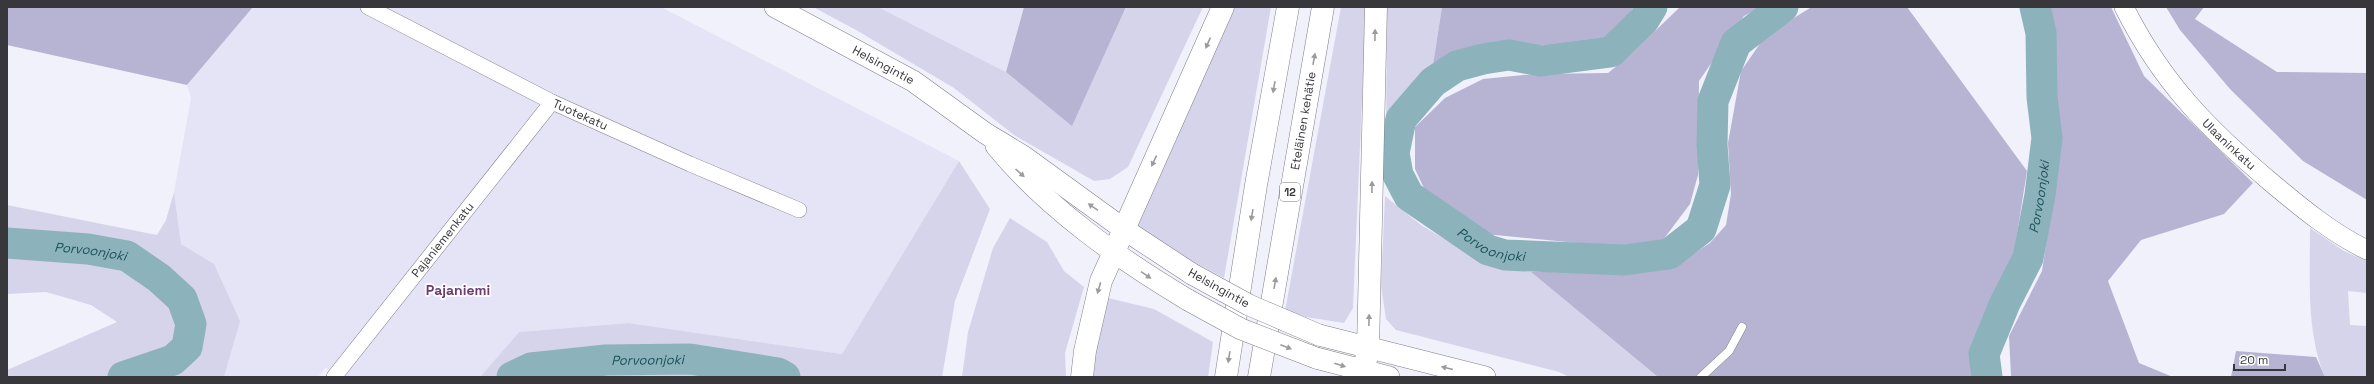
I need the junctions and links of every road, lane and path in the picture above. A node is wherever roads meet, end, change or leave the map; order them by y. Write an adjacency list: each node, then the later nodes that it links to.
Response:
1 (368, 7): 8 (street, Tuotekatu)
2 (775, 7): 9 (main road, Helsingintie)
3 (1223, 7): 11 (highway, one-way to 11)
4 (1288, 7): 19 (highway, one-way to 19)
5 (1323, 7): 20 (highway, Eteläinen kehätie / 12, one-way to 5)
6 (1376, 7): 15 (highway, one-way to 6)
7 (2124, 7): 12 (street, Ulaaninkatu)
8 (552, 102): 10 (street, Tuotekatu); 17 (street, Pajaniemenkatu)
9 (985, 133): 11 (main road, Helsingintie, one-way to 9); 13 (main road, Helsingintie, one-way to 13)
10 (799, 210)
11 (1125, 230): 13 (highway); 15 (main road, Helsingintie, bridge)
12 (2367, 250)
13 (1114, 252): 16 (main road, Helsingintie, one-way to 16, bridge); 18 (highway, one-way to 18)
14 (1742, 327): 23 (lane)
15 (1368, 348): 16 (highway); 22 (main road, Helsingintie, one-way to 15)
16 (1364, 375): 21 (main road, Helsingintie)
17 (334, 377)
18 (1082, 377)
19 (1226, 377)
20 (1259, 377)
21 (1389, 377)
22 (1485, 377)
23 (1702, 377)

